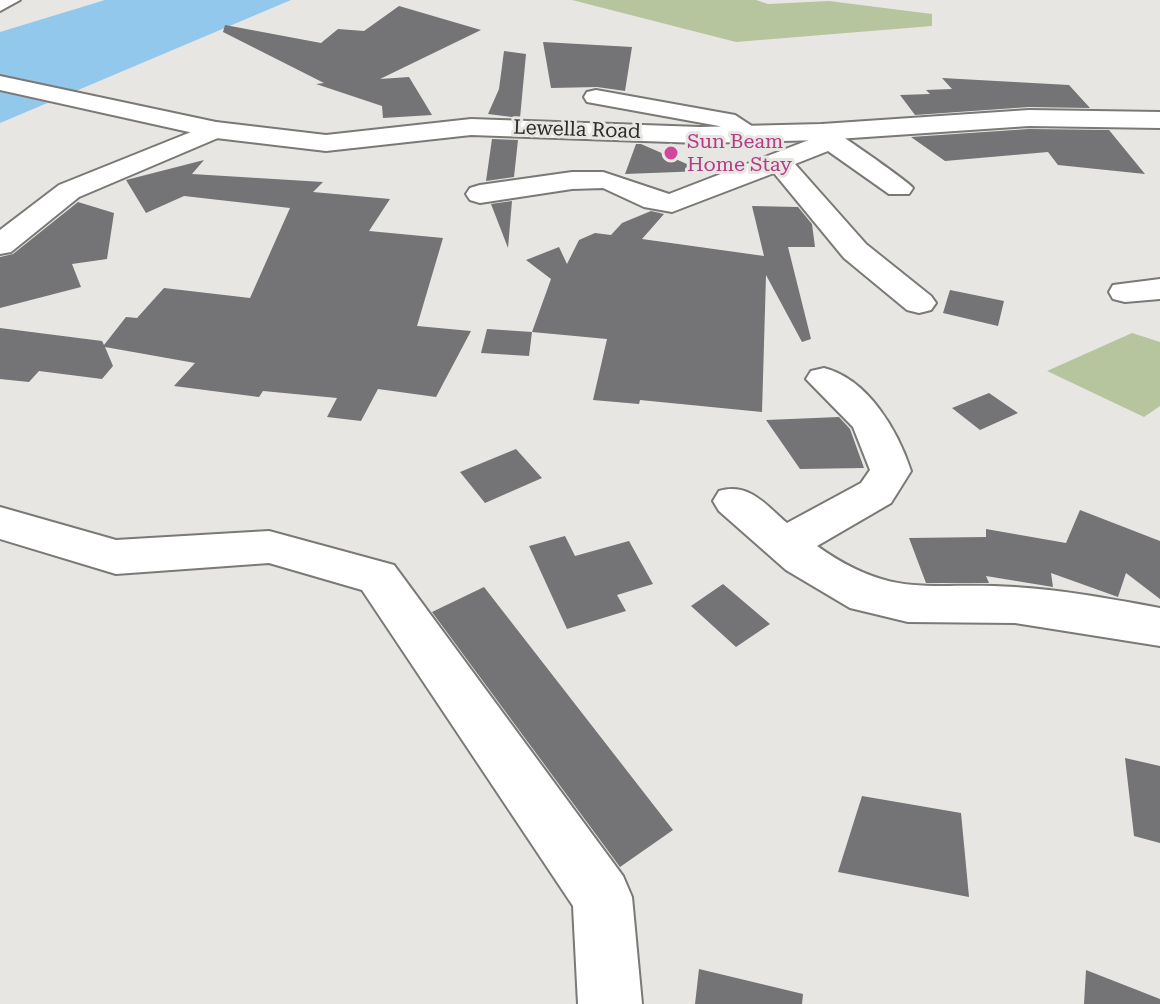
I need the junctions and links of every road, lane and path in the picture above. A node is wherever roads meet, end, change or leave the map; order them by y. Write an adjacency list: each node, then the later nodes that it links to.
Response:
1 (10, 0): 2 (main road)
2 (0, 5)
3 (0, 83): 6 (main road, Lewella Road)
4 (596, 97): 7 (street)
5 (1160, 120): 8 (main road, Lewella Road)
6 (216, 130): 7 (main road, Lewella Road); 12 (street)
7 (751, 134): 8 (main road, Lewella Road)
8 (827, 136): 9 (street); 10 (street)
9 (778, 161): 11 (street); 15 (street)
10 (899, 188)
11 (480, 194)
12 (0, 245)
13 (1160, 289): 14 (street)
14 (1125, 292)
15 (919, 303)
16 (824, 379): 19 (street)
17 (734, 501): 19 (street)
18 (0, 523): 21 (street)
19 (784, 544): 20 (street)
20 (1160, 627)
21 (610, 1004)

